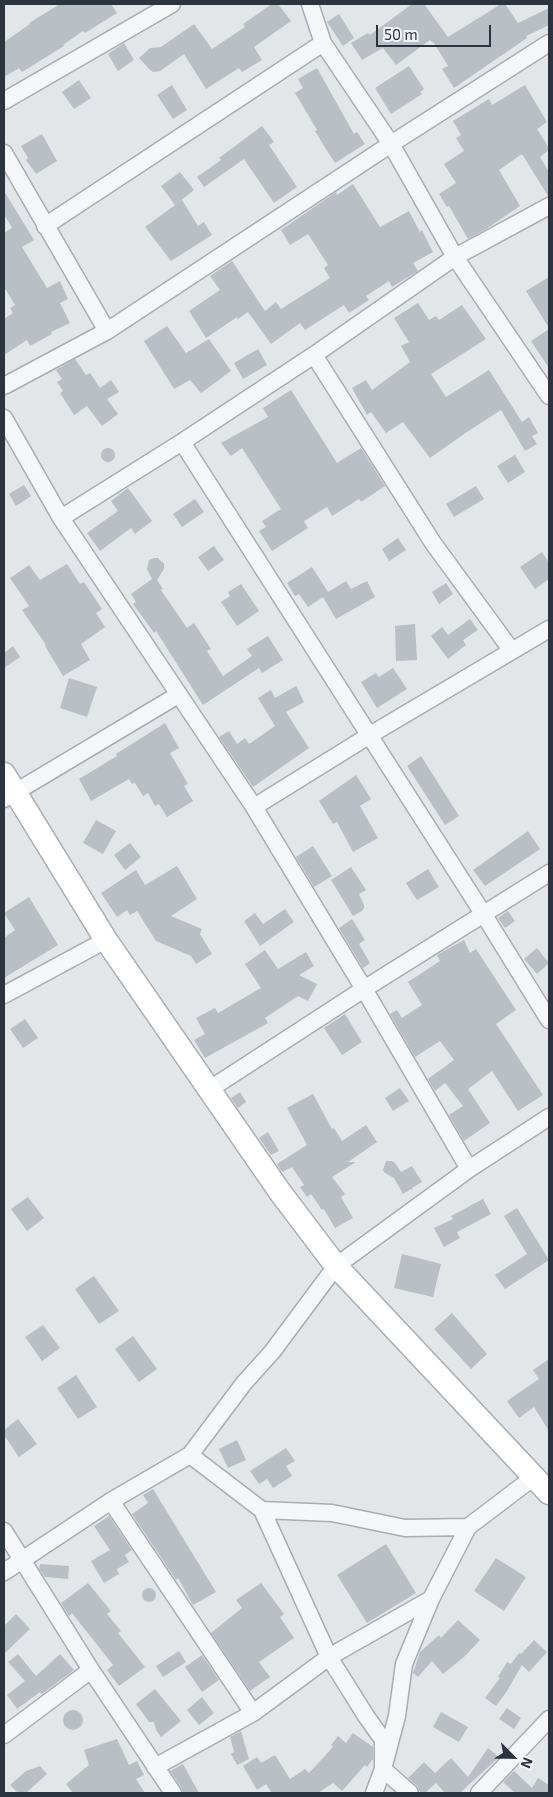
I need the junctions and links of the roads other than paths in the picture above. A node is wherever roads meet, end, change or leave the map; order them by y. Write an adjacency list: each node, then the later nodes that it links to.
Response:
1 (172, 4): 5 (street)
2 (310, 4): 3 (street)
3 (323, 43): 6 (street); 9 (street)
4 (549, 43): 6 (street)
5 (4, 101)
6 (391, 144): 10 (street); 11 (street)
7 (4, 153): 9 (street)
8 (549, 206): 10 (street)
9 (45, 226): 11 (street)
10 (455, 257): 12 (street); 14 (street)
11 (107, 331): 13 (street)
12 (314, 355): 16 (street); 19 (street)
13 (4, 386)
14 (549, 396)
15 (4, 418): 17 (street)
16 (182, 442): 17 (street); 21 (street)
17 (61, 518): 20 (street)
18 (549, 629): 19 (street)
19 (512, 651): 21 (street)
20 (178, 695): 22 (street); 23 (street)
21 (370, 735): 23 (street); 25 (street)
22 (8, 788): 26 (main road)
23 (254, 807): 27 (street)
24 (549, 873): 25 (street)
25 (484, 915): 27 (street); 29 (street)
26 (106, 940): 28 (street); 30 (main road)
27 (364, 989): 30 (street); 32 (street)
28 (4, 995)
29 (549, 1020)
30 (210, 1089): 33 (main road)
31 (549, 1117): 32 (street)
32 (470, 1169): 33 (street)
33 (336, 1266): 34 (street); 35 (main road)
34 (190, 1455): 37 (street); 38 (street)
35 (534, 1476): 36 (main road); 39 (street)
36 (549, 1493)
37 (111, 1500): 41 (street); 46 (street)
38 (262, 1510): 39 (street); 44 (street)
39 (468, 1527): 43 (street)
40 (4, 1531): 41 (street)
41 (22, 1560): 42 (street); 45 (street)
42 (4, 1572)
43 (431, 1599): 44 (street); 50 (street)
44 (329, 1657): 46 (street); 50 (street)
45 (91, 1670): 48 (street); 49 (street)
46 (253, 1713): 49 (street)
47 (549, 1720): 54 (street)
48 (4, 1735)
49 (155, 1767): 51 (street)
50 (383, 1769): 52 (street); 53 (street)
51 (173, 1793)
52 (374, 1793)
53 (410, 1793)
54 (479, 1793)

